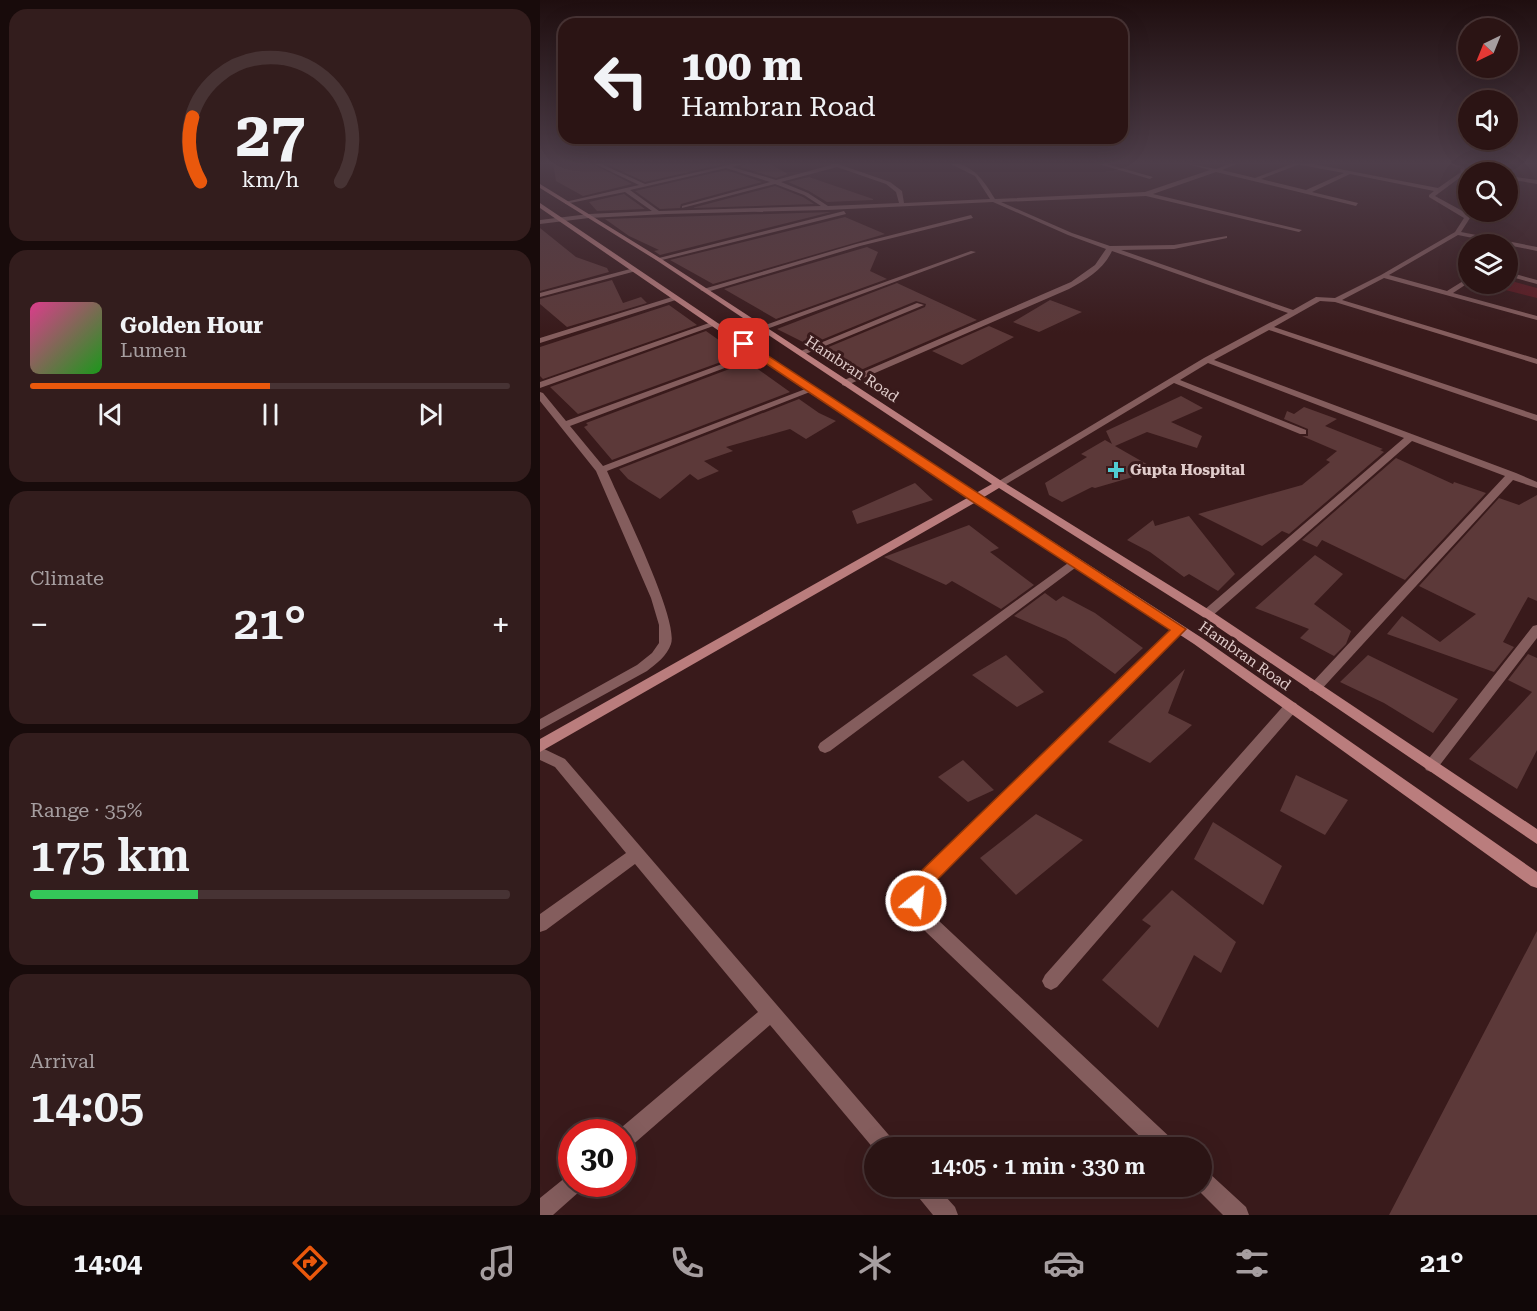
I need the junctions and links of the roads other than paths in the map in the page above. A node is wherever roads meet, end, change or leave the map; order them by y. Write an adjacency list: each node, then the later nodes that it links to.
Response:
1 (560, 220): 16 (main road, Hambran Road)
2 (595, 220): 15 (main road, Hambran Road)
3 (817, 220): 15 (street)
4 (960, 220): 21 (street)
5 (1037, 220): 12 (street)
6 (1252, 220): 8 (street)
7 (1466, 220): 9 (street)
8 (1299, 231)
9 (1458, 233): 11 (street); 17 (street)
10 (1225, 237): 12 (street)
11 (1519, 245): 13 (street)
12 (1110, 248): 27 (street); 38 (street)
13 (1537, 249)
14 (973, 252): 31 (street)
15 (658, 260): 21 (main road, Hambran Road)
16 (634, 270): 23 (street); 24 (main road, Hambran Road)
17 (1383, 276): 22 (street); 25 (street)
18 (1518, 277): 19 (street)
19 (1537, 282)
20 (1458, 287): 22 (street)
21 (704, 290): 31 (main road, Hambran Road)
22 (1447, 294): 28 (street)
23 (540, 295)
24 (675, 299): 29 (main road, Hambran Road); 32 (street)
25 (1336, 300): 27 (street); 36 (street)
26 (920, 305): 33 (street)
27 (1294, 313): 30 (street)
28 (1537, 318)
29 (714, 324): 34 (main road, Hambran Road); 39 (street)
30 (1268, 327): 35 (street); 42 (street)
31 (761, 328): 33 (main road, Hambran Road)
32 (540, 341)
33 (800, 353): 38 (main road, Hambran Road)
34 (758, 354): 40 (main road, Hambran Road); 43 (street)
35 (1207, 360): 37 (street); 45 (street)
36 (1537, 362)
37 (1173, 380): 44 (street); 48 (street)
38 (845, 383): 48 (main road, Hambran Road)
39 (540, 385)
40 (811, 390): 46 (street); 50 (main road, Hambran Road)
41 (540, 395): 43 (street)
42 (1537, 418)
43 (565, 425): 46 (street)
44 (1303, 432)
45 (1411, 437): 47 (street); 52 (street)
46 (602, 470): 57 (street)
47 (1512, 476): 49 (street); 55 (street)
48 (999, 484): 50 (main road); 52 (main road, Hambran Road)
49 (1537, 485)
50 (974, 498): 51 (main road, Hambran Road); 58 (main road)
51 (1075, 562): 53 (main road, Hambran Road); 59 (street)
52 (1207, 614): 55 (main road, Hambran Road)
53 (1179, 629): 56 (main road, Hambran Road); 70 (street)
54 (1537, 629): 61 (street)
55 (1315, 688): 61 (main road, Hambran Road)
56 (1291, 707): 64 (main road, Hambran Road); 66 (street)
57 (540, 725)
58 (540, 746)
59 (825, 747)
60 (540, 753): 63 (street)
61 (1431, 766): 62 (main road, Hambran Road)
62 (1537, 837)
63 (636, 855): 65 (street); 67 (street)
64 (1537, 881)
65 (540, 924)
66 (1051, 981)
67 (770, 1013): 68 (street); 69 (street)
68 (636, 1129)
69 (877, 1137)
70 (1155, 1137)
71 (1212, 1190): 76 (street)
72 (558, 1197): 74 (street)
73 (931, 1197): 75 (street)
74 (540, 1212)
75 (947, 1215)
76 (1238, 1215)

